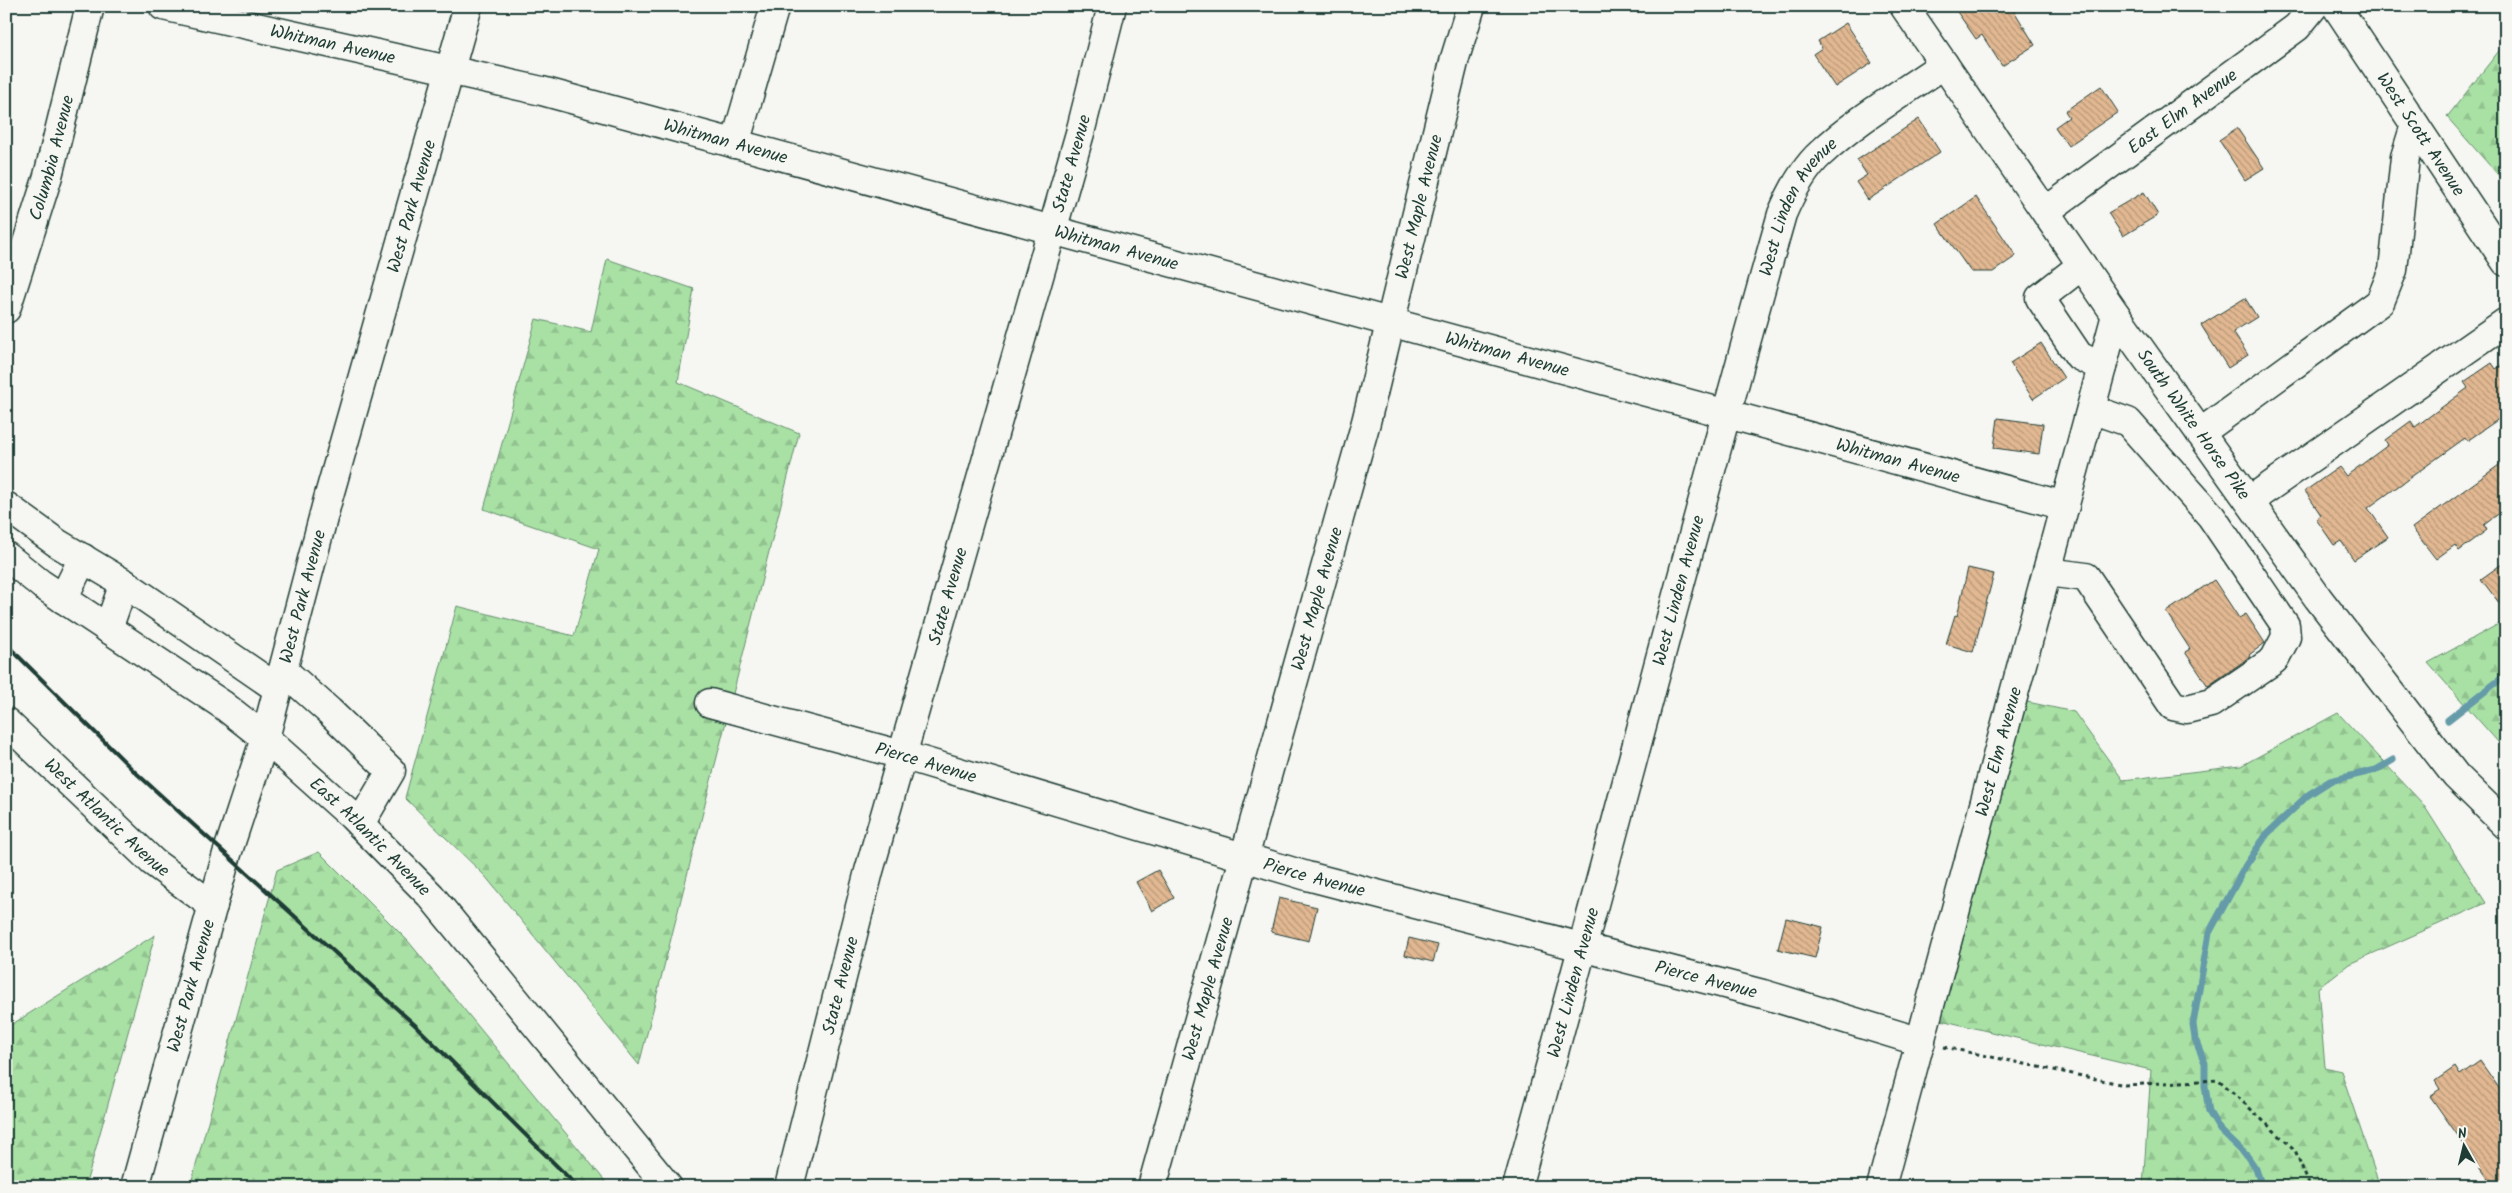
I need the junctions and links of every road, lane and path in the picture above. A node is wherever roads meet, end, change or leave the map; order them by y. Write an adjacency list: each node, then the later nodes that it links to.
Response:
1 (90, 6): 18 (main road, Columbia Avenue)
2 (163, 6): 11 (main road, Whitman Avenue)
3 (468, 6): 11 (main road, West Park Avenue)
4 (775, 6): 13 (main road)
5 (1112, 6): 15 (main road, State Avenue)
6 (1471, 6): 21 (main road, West Maple Avenue)
7 (1904, 6): 10 (main road, South White Horse Pike)
8 (2314, 6): 14 (main road, East Elm Avenue)
9 (2336, 6): 12 (main road, West Scott Avenue)
10 (1944, 64): 14 (main road, South White Horse Pike); 24 (main road, West Linden Avenue)
11 (449, 70): 13 (main road, Whitman Avenue); 35 (main road, West Park Avenue)
12 (2415, 125): 16 (main road, West Scott Avenue); 25 (main road)
13 (735, 144): 15 (main road, Whitman Avenue)
14 (2046, 211): 17 (main road, South White Horse Pike)
15 (1052, 231): 21 (main road, Whitman Avenue); 39 (main road, State Avenue)
16 (2506, 262)
17 (2082, 265): 19 (main road, South White Horse Pike); 22 (main road)
18 (6, 309)
19 (2116, 315): 22 (main road, West Elm Avenue); 25 (main road, South White Horse Pike)
20 (2506, 322): 26 (main road)
21 (1390, 323): 24 (main road, Whitman Avenue); 42 (main road, West Maple Avenue)
22 (2102, 367): 23 (main road, West Elm Avenue)
23 (2091, 409): 28 (main road, West Elm Avenue); 31 (main road)
24 (1725, 414): 28 (main road, Whitman Avenue); 44 (main road, West Linden Avenue)
25 (2200, 433): 26 (main road, South White Horse Pike)
26 (2249, 501): 41 (main road, South White Horse Pike)
27 (6, 506): 30 (main road)
28 (2065, 506): 31 (main road, West Elm Avenue)
29 (6, 556): 33 (main road, East Atlantic Avenue)
30 (83, 558): 32 (main road); 33 (main road)
31 (2047, 572): 45 (main road, West Elm Avenue)
32 (124, 583): 34 (main road); 35 (main road)
33 (63, 599): 34 (main road, East Atlantic Avenue)
34 (108, 629): 38 (main road, East Atlantic Avenue)
35 (280, 679): 38 (main road, West Park Avenue); 40 (main road)
36 (710, 703): 39 (main road, Pierce Avenue)
37 (6, 722): 43 (main road, West Atlantic Avenue)
38 (265, 738): 40 (main road, East Atlantic Avenue); 43 (main road, West Park Avenue)
39 (902, 755): 42 (main road, Pierce Avenue); 48 (main road, State Avenue)
40 (360, 824): 47 (main road, East Atlantic Avenue)
41 (2506, 825)
42 (1246, 858): 44 (main road, Pierce Avenue); 49 (main road, West Maple Avenue)
43 (212, 906): 46 (main road, West Park Avenue)
44 (1584, 948): 45 (main road, Pierce Avenue); 50 (main road, West Linden Avenue)
45 (1921, 1042): 51 (main road, West Elm Avenue); 52 (path)
46 (135, 1187)
47 (668, 1187)
48 (789, 1187)
49 (1152, 1187)
50 (1517, 1187)
51 (1881, 1187)
52 (2310, 1187)

